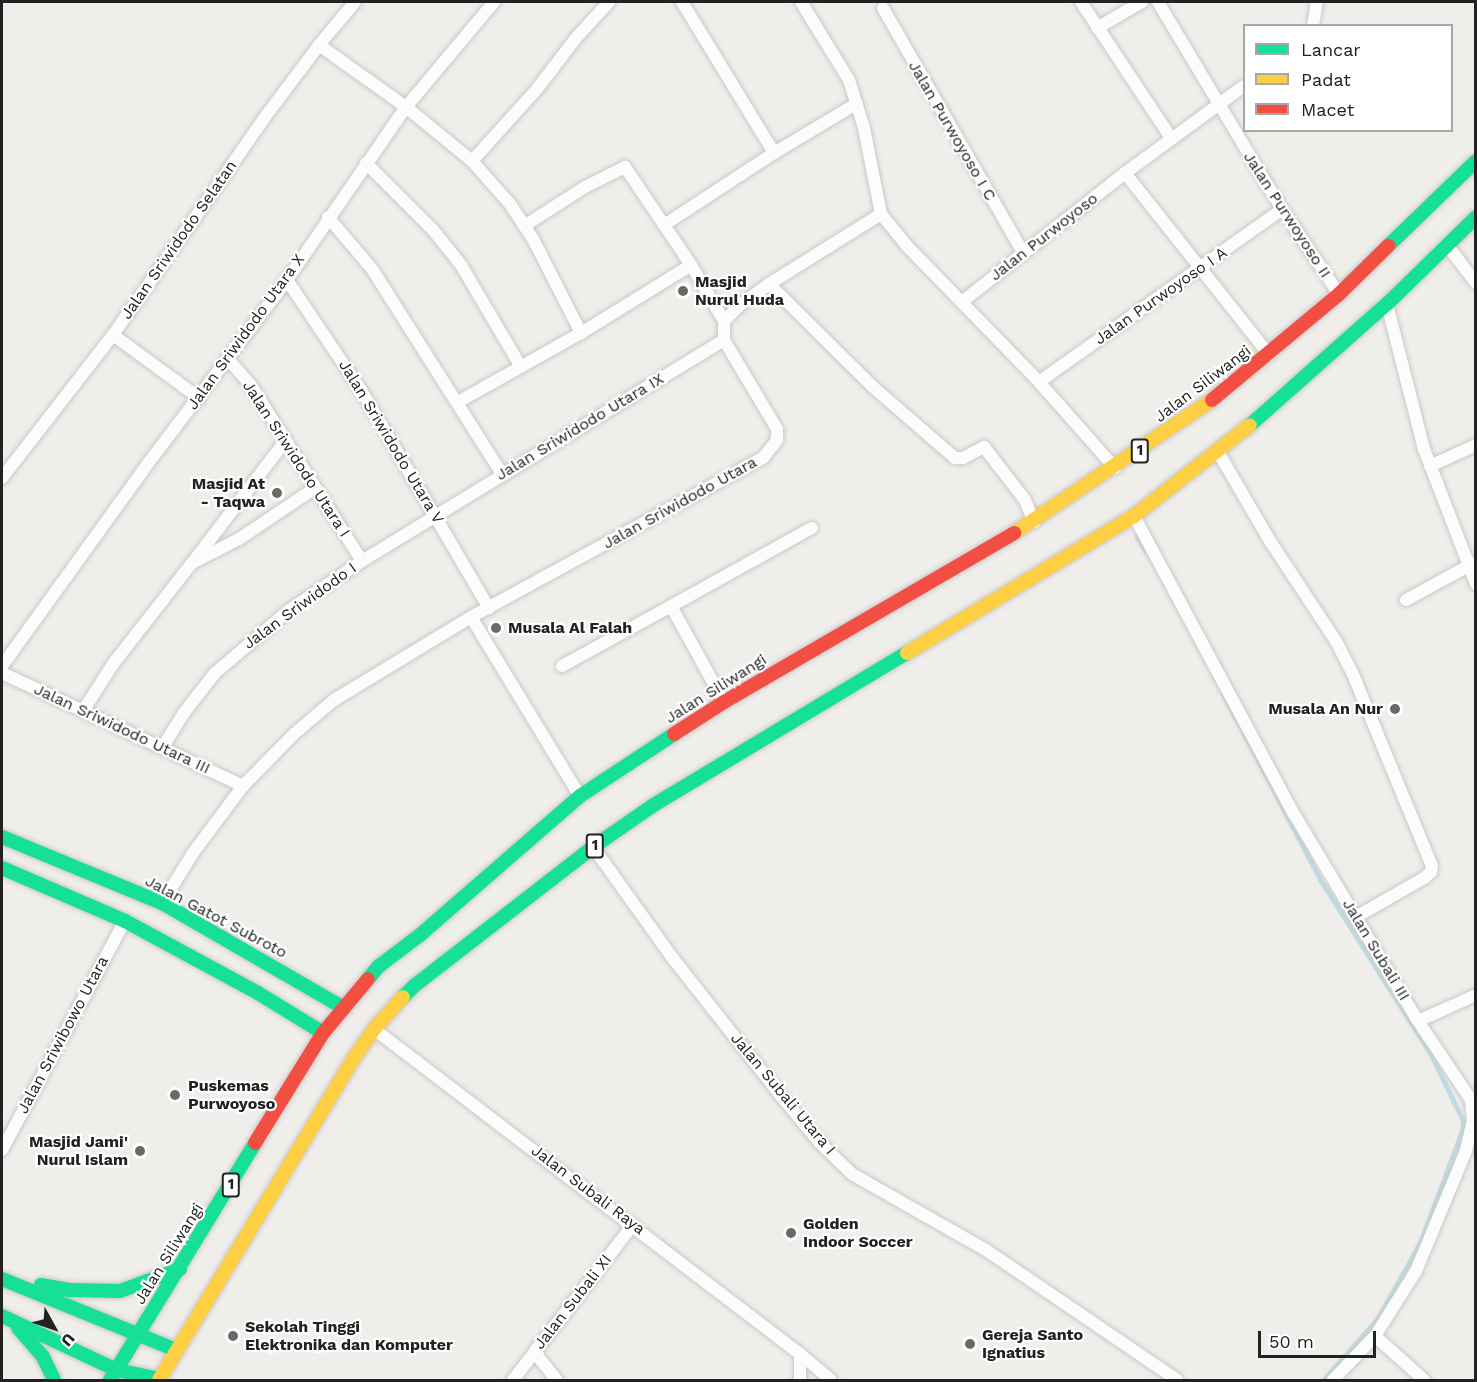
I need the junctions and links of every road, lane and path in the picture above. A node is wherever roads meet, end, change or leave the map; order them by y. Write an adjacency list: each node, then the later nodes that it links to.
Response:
1 (355, 2): 13 (street, Jalan Sriwidodo Selatan)
2 (494, 2): 17 (street, Jalan Sriwidodo Utara X)
3 (609, 2): 20 (street)
4 (682, 2): 19 (street)
5 (801, 2): 15 (street)
6 (1081, 2): 12 (street)
7 (1142, 2): 12 (street)
8 (1158, 2): 16 (street, Jalan Purwoyoso II)
9 (1317, 2): 11 (street)
10 (883, 8): 31 (street, Jalan Purwoyoso I C)
11 (1313, 24)
12 (1097, 28): 18 (street)
13 (319, 45): 17 (street); 42 (street, Jalan Sriwidodo Selatan)
14 (1243, 87): 16 (street)
15 (856, 104): 19 (street); 25 (street)
16 (1218, 105): 18 (street, Jalan Purwoyoso); 24 (street, Jalan Purwoyoso II)
17 (406, 107): 20 (street); 22 (street, Jalan Sriwidodo Utara X)
18 (1171, 138): 23 (street, Jalan Purwoyoso)
19 (774, 153): 28 (street)
20 (472, 161): 29 (street)
21 (1476, 161): 37 (main road, Jalan Siliwangi / 1)
22 (366, 163): 26 (street, Jalan Sriwidodo Utara X); 46 (street)
23 (1125, 173): 31 (street, Jalan Purwoyoso); 33 (street)
24 (1282, 209): 33 (street, Jalan Purwoyoso I A); 37 (street, Jalan Purwoyoso II)
25 (881, 214): 36 (street); 38 (street)
26 (328, 217): 34 (street, Jalan Sriwidodo Utara X); 49 (street)
27 (1476, 217): 30 (main road, 1)
28 (664, 225): 29 (street); 32 (street)
29 (524, 226): 41 (street)
30 (1447, 245): 35 (street); 39 (main road, 1)
31 (1023, 252): 38 (street, Jalan Purwoyoso)
32 (691, 265): 40 (street); 41 (street)
33 (1201, 267): 44 (street); 47 (street, Jalan Purwoyoso I A)
34 (286, 280): 45 (street, Jalan Sriwidodo Utara X); 58 (street, Jalan Sriwidodo Utara V)
35 (1476, 283)
36 (769, 284): 40 (street); 60 (street)
37 (1338, 294): 44 (main road, Jalan Siliwangi / 1)
38 (963, 301): 47 (street)
39 (1387, 304): 52 (main road, 1); 53 (street)
40 (724, 321): 43 (street)
41 (581, 333): 46 (street)
42 (113, 335): 48 (street); 56 (street, Jalan Sriwidodo Selatan)
43 (724, 340): 55 (street, Jalan Sriwidodo Utara IX); 68 (street, Jalan Sriwidodo Utara)
44 (1269, 355): 54 (main road, Jalan Siliwangi / 1)
45 (228, 359): 48 (street, Jalan Sriwidodo Utara X); 50 (street, Jalan Sriwidodo Utara I)
46 (521, 367): 49 (street)
47 (1039, 382): 54 (street)
48 (199, 398): 70 (street, Jalan Sriwidodo Utara X)
49 (458, 402): 55 (street)
50 (286, 440): 57 (street, Jalan Sriwidodo Utara I); 63 (street)
51 (1476, 445): 53 (street)
52 (1218, 452): 59 (main road, 1); 82 (street)
53 (1430, 466): 64 (street)
54 (1115, 468): 60 (main road, Jalan Siliwangi / 1)
55 (502, 474): 58 (street, Jalan Sriwidodo Utara IX)
56 (2, 478)
57 (315, 488): 62 (street, Jalan Sriwidodo Utara I); 63 (street)
58 (436, 515): 62 (street, Jalan Sriwidodo I); 68 (street, Jalan Sriwidodo Utara V)
59 (1134, 516): 79 (main road, 1); 82 (street, Jalan Subali III)
60 (1034, 522): 73 (main road, Jalan Siliwangi / 1)
61 (812, 528): 67 (street)
62 (362, 561): 75 (street, Jalan Sriwidodo I)
63 (192, 563): 74 (street)
64 (1472, 565): 65 (street); 66 (street)
65 (1476, 584)
66 (1406, 600)
67 (670, 606): 71 (street); 73 (street)
68 (489, 608): 69 (street, Jalan Sriwidodo Utara)
69 (471, 618): 76 (street, Jalan Sriwidodo Utara); 77 (street)
70 (2, 666)
71 (562, 666)
72 (2, 673): 74 (street, Jalan Sriwidodo Utara III)
73 (724, 702): 77 (main road, Jalan Siliwangi / 1)
74 (83, 711): 75 (street, Jalan Sriwidodo Utara III)
75 (162, 748): 76 (street, Jalan Sriwidodo Utara III)
76 (243, 786): 81 (street, Jalan Sriwidodo Utara)
77 (580, 796): 85 (main road, Jalan Siliwangi / 1)
78 (2, 837): 81 (main road, Jalan Gatot Subroto)
79 (593, 847): 87 (main road, 1); 107 (street, Jalan Subali Utara I)
80 (2, 868): 83 (main road)
81 (162, 903): 85 (main road, Jalan Gatot Subroto)
82 (1356, 917): 86 (street, Jalan Subali III)
83 (125, 921): 88 (main road); 90 (street, Jalan Sriwibowo Utara)
84 (1476, 995): 86 (street)
85 (344, 1008): 87 (main road, Jalan Gatot Subroto); 88 (main road, Jalan Siliwangi / 1)
86 (1418, 1021): 89 (street, Jalan Subali III)
87 (374, 1029): 91 (street, Jalan Subali Raya); 98 (main road, 1)
88 (327, 1036): 92 (main road, Jalan Siliwangi / 1)
89 (1473, 1101): 96 (street, Jalan Subali III)
90 (2, 1150)
91 (633, 1225): 97 (street, Jalan Subali XI); 99 (street, Jalan Subali Raya)
92 (180, 1269): 93 (main road); 95 (main road, Jalan Siliwangi / 1)
93 (2, 1278): 95 (main road)
94 (6, 1318): 100 (main road); 102 (main road)
95 (138, 1335): 98 (main road); 100 (main road, Jalan Siliwangi / 1)
96 (1375, 1336): 108 (street, Jalan Subali III); 109 (street)
97 (536, 1349): 103 (street, Jalan Subali XI); 104 (street)
98 (176, 1350): 101 (main road, 1)
99 (800, 1353): 105 (street); 106 (street, Jalan Subali Raya)
100 (113, 1375): 101 (main road)
101 (160, 1379)
102 (54, 1380)
103 (513, 1380)
104 (557, 1380)
105 (800, 1380)
106 (831, 1380)
107 (1177, 1380)
108 (1333, 1380)
109 (1424, 1380)

